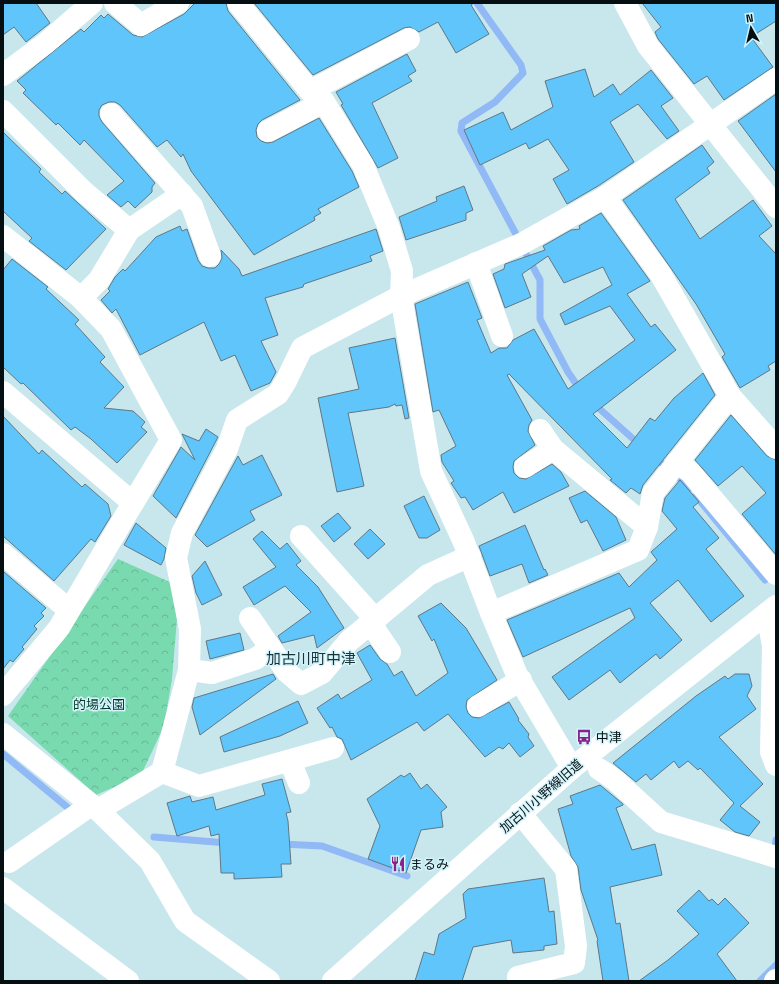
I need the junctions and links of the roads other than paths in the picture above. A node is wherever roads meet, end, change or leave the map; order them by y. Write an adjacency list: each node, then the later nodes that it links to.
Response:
1 (92, 3): 7 (street)
2 (114, 3): 3 (street)
3 (178, 3)
4 (238, 3): 9 (street)
5 (625, 3): 12 (street)
6 (409, 39): 9 (street)
7 (3, 75)
8 (776, 79): 12 (street)
9 (317, 96): 13 (street); 21 (street)
10 (3, 111): 17 (street)
11 (111, 114): 14 (street)
12 (711, 125): 15 (street); 16 (street)
13 (268, 131)
14 (182, 194): 17 (street); 19 (street)
15 (605, 197): 20 (street); 25 (street)
16 (776, 207)
17 (129, 230): 22 (street)
18 (3, 236): 22 (street)
19 (210, 256)
20 (476, 263): 21 (street); 23 (street)
21 (401, 296): 35 (street); 44 (street)
22 (82, 298): 31 (street)
23 (502, 336)
24 (3, 392): 31 (street)
25 (730, 396): 27 (street); 29 (street)
26 (540, 430): 28 (street)
27 (776, 448)
28 (553, 449): 30 (street); 32 (street)
29 (677, 462): 32 (street); 36 (street)
30 (525, 467)
31 (133, 503): 38 (street)
32 (647, 527): 39 (street)
33 (301, 536): 41 (street)
34 (3, 554): 38 (street)
35 (470, 556): 39 (street); 41 (street)
36 (776, 574)
37 (771, 609): 51 (street); 52 (street, 加古川小野線旧道)
38 (69, 610): 46 (street)
39 (491, 613): 45 (street)
40 (250, 618): 42 (street)
41 (373, 622): 42 (street); 43 (street)
42 (270, 649): 44 (street)
43 (390, 652)
44 (189, 670): 54 (street)
45 (521, 680): 47 (street); 52 (street)
46 (3, 695)
47 (478, 706)
48 (3, 734): 56 (street)
49 (333, 748): 50 (street)
50 (290, 760): 54 (street); 55 (street)
51 (776, 765)
52 (572, 768): 57 (street, 加古川小野線旧道)
53 (599, 769): 58 (street)
54 (162, 772): 56 (street)
55 (299, 783)
56 (95, 808): 59 (street); 63 (street)
57 (520, 812): 61 (street); 64 (street, 加古川小野線旧道)
58 (776, 857)
59 (9, 862)
60 (3, 888): 62 (street)
61 (518, 977)
62 (128, 981)
63 (269, 981)
64 (333, 981)

